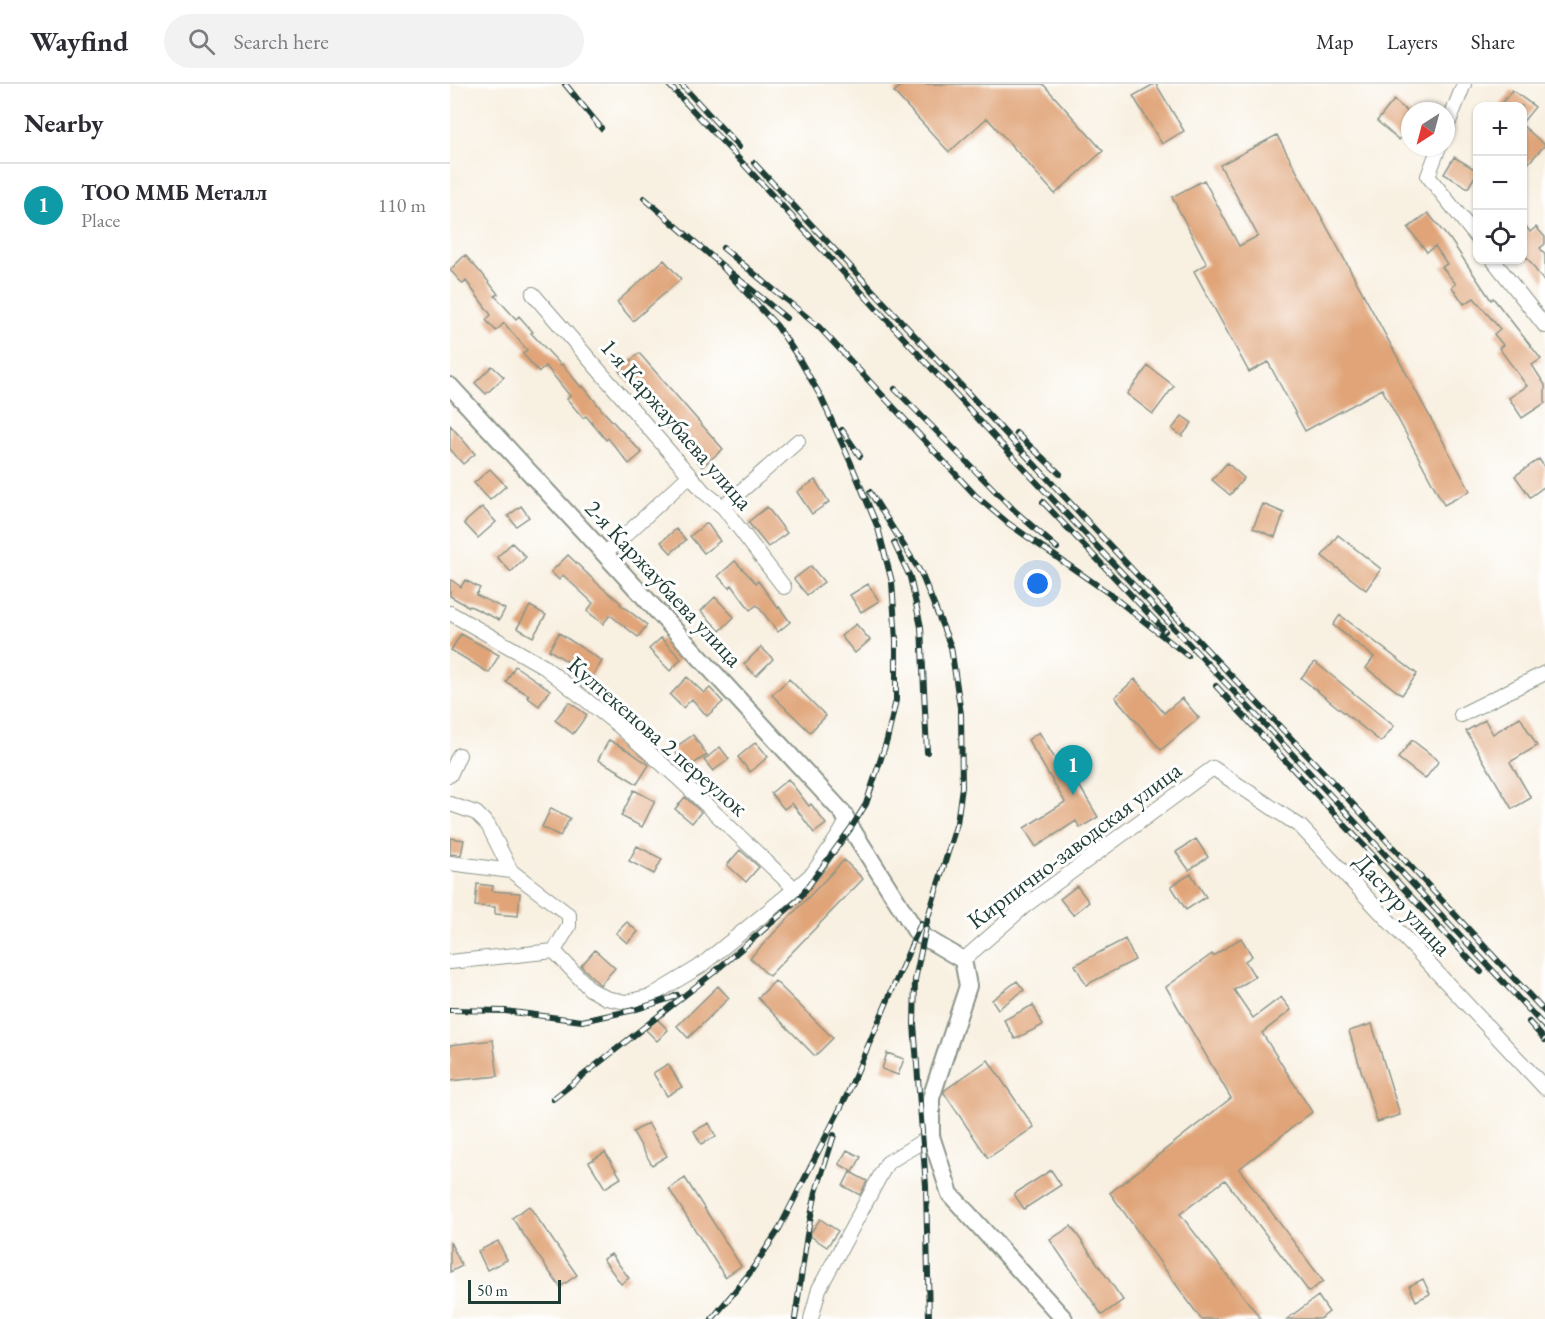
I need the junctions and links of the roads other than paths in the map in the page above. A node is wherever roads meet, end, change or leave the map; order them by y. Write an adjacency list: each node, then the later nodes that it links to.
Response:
1 (1464, 84): 2 (street)
2 (1455, 106)
3 (1436, 156): 4 (street)
4 (1473, 233)
5 (1496, 264): 7 (street)
6 (533, 294): 10 (street, 1-я Каржаубаева улица)
7 (1545, 326)
8 (450, 386): 12 (street, 2-я Каржаубаева улица)
9 (798, 441): 11 (street)
10 (690, 475): 11 (street, 1-я Каржаубаева улица); 12 (street)
11 (723, 507): 13 (street, 1-я Каржаубаева улица)
12 (605, 554): 21 (street, 2-я Каржаубаева улица)
13 (784, 586)
14 (450, 613): 24 (street, Култекенова 2 переулок)
15 (1545, 673): 16 (street)
16 (1461, 715)
17 (459, 755): 19 (street)
18 (1214, 768): 26 (street, Кирпично-заводская улица); 28 (street, Дастур улица)
19 (450, 774)
20 (450, 804): 23 (street)
21 (845, 817): 24 (street); 26 (street, 2-я Каржаубаева улица)
22 (450, 863): 23 (street)
23 (510, 871): 25 (street)
24 (795, 889): 25 (street)
25 (554, 951): 27 (street)
26 (963, 960): 29 (street)
27 (450, 962)
28 (1545, 1088)
29 (931, 1136): 30 (street); 31 (street)
30 (811, 1319)
31 (1064, 1319)

